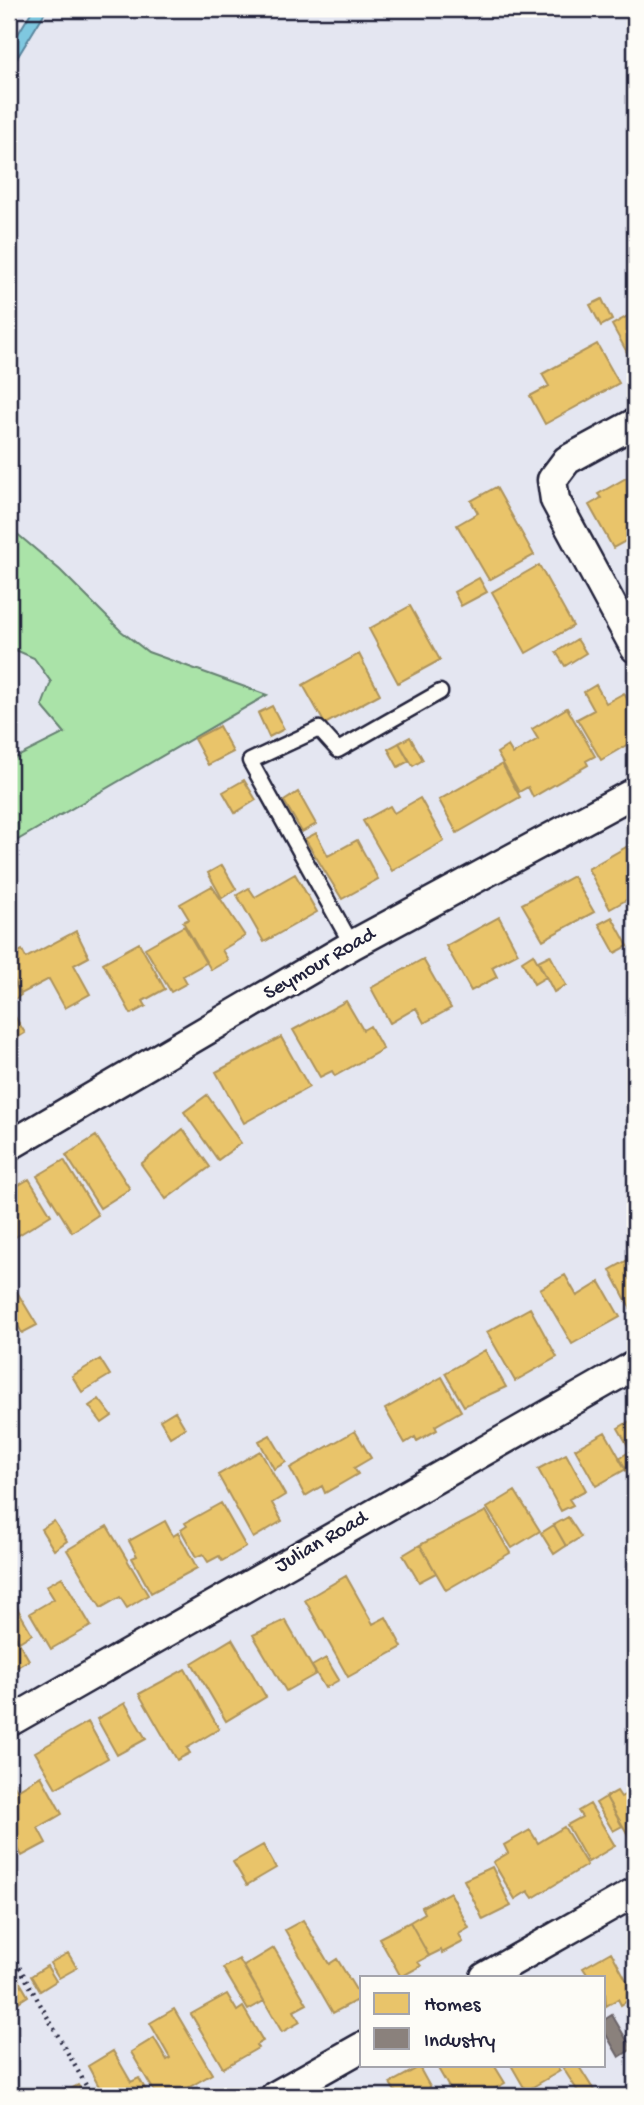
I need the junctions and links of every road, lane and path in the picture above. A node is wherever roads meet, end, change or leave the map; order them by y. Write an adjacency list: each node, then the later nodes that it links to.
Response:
1 (635, 423): 2 (street)
2 (635, 648)
3 (440, 692): 5 (lane)
4 (635, 792): 5 (street, Seymour Road)
5 (352, 945): 6 (street, Seymour Road)
6 (9, 1146)
7 (635, 1365): 8 (street, Julian Road)
8 (9, 1722)
9 (635, 1892): 11 (street)
10 (9, 1949): 13 (path)
11 (487, 1976)
12 (360, 2048): 14 (street)
13 (92, 2096)
14 (275, 2096)

